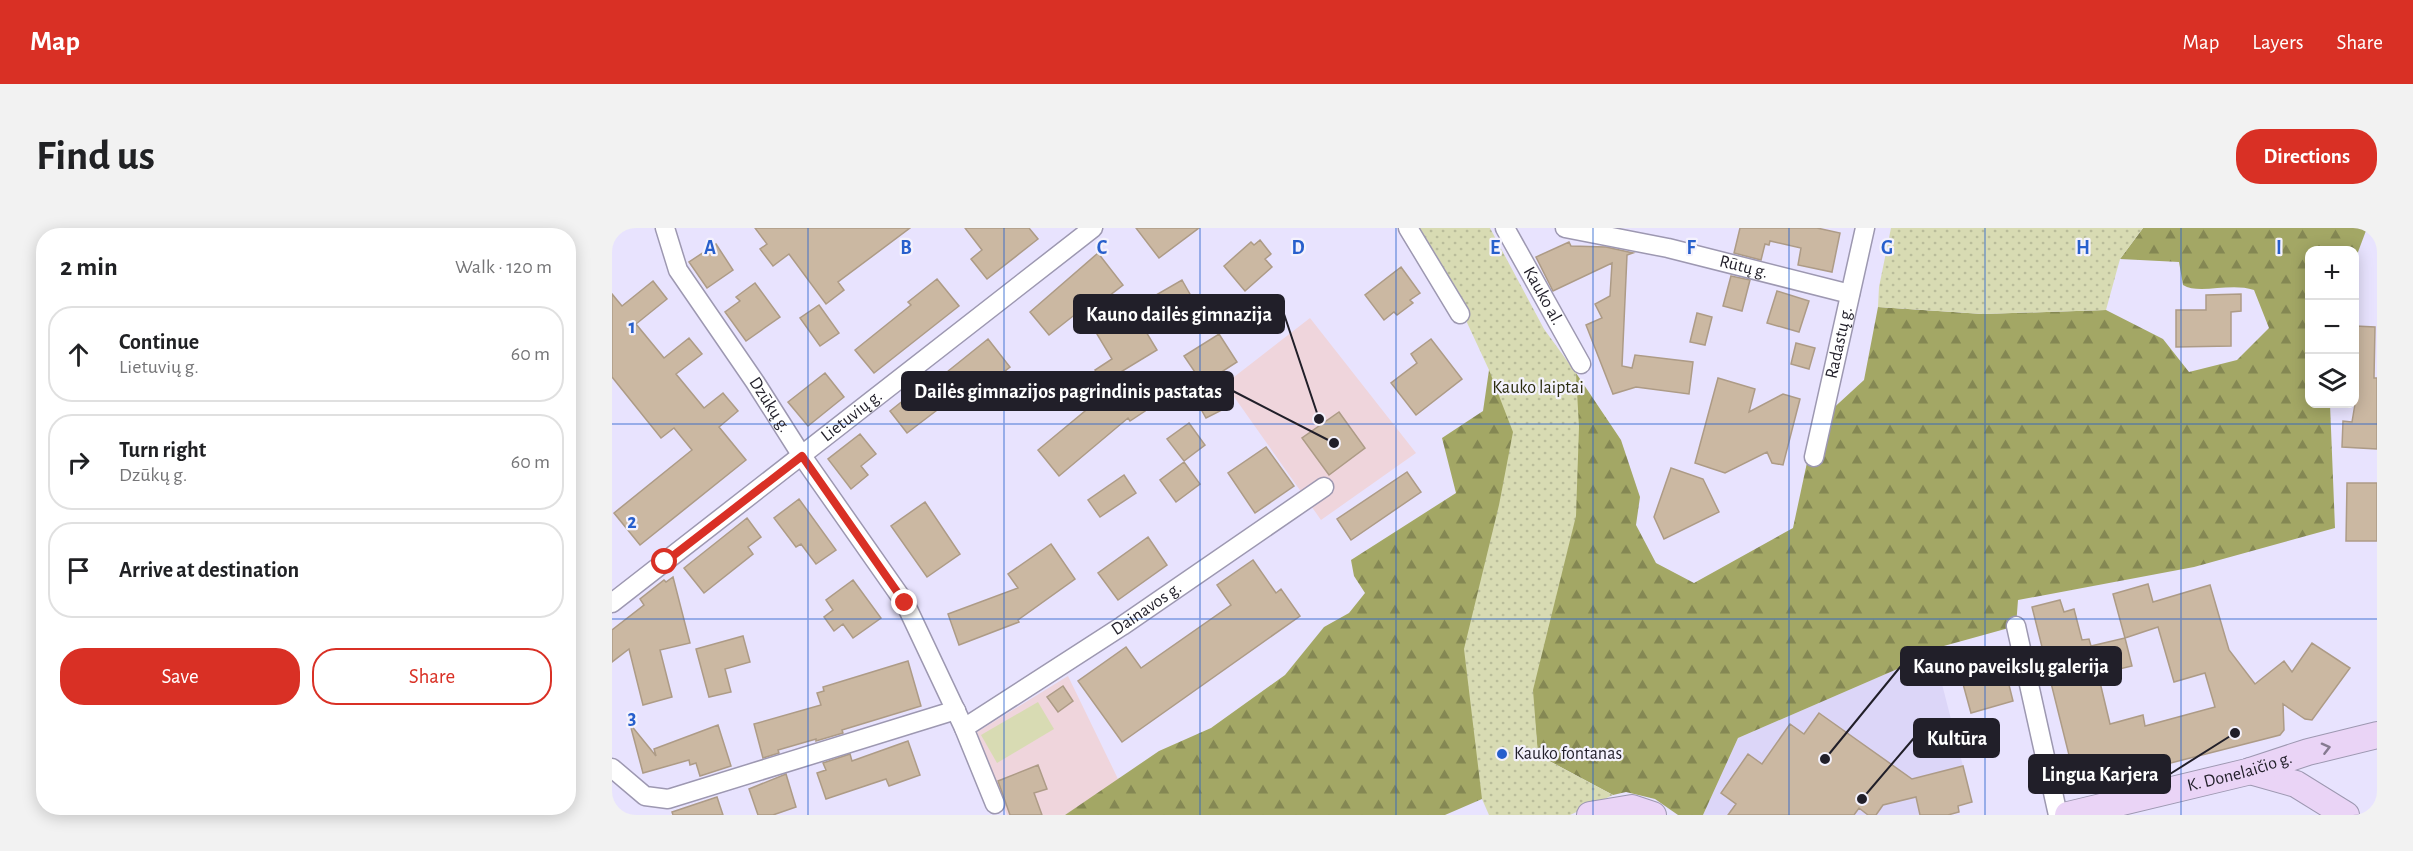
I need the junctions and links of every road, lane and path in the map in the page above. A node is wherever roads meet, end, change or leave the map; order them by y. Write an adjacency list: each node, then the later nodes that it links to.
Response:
1 (665, 228): 10 (street, Dzūkų g.)
2 (1093, 228): 10 (street, Lietuvių g.)
3 (1408, 228): 8 (street)
4 (1505, 228): 9 (street, Kauko al.)
5 (1565, 228): 7 (street, Rūtų g.)
6 (1865, 228): 7 (street, Radastų g.)
7 (1850, 294): 11 (street, Radastų g.)
8 (1460, 314)
9 (1581, 364)
10 (802, 456): 13 (street, Lietuvių g.); 15 (street, Dzūkų g.)
11 (1814, 457)
12 (1324, 487): 16 (street, Dainavos g.)
13 (612, 603)
14 (2016, 626): 23 (street)
15 (956, 710): 16 (street, Dzūkų g.); 18 (street)
16 (964, 728): 20 (street, Dzūkų g.)
17 (2377, 735): 19 (street, K. Donelaičio g., one-way to 17)
18 (612, 768)
19 (2250, 771): 24 (street, K. Donelaičio g.); 25 (street)
20 (995, 804)
21 (1590, 815): 22 (street)
22 (1653, 815)
23 (2058, 815)
24 (2068, 815)
25 (2346, 815)

